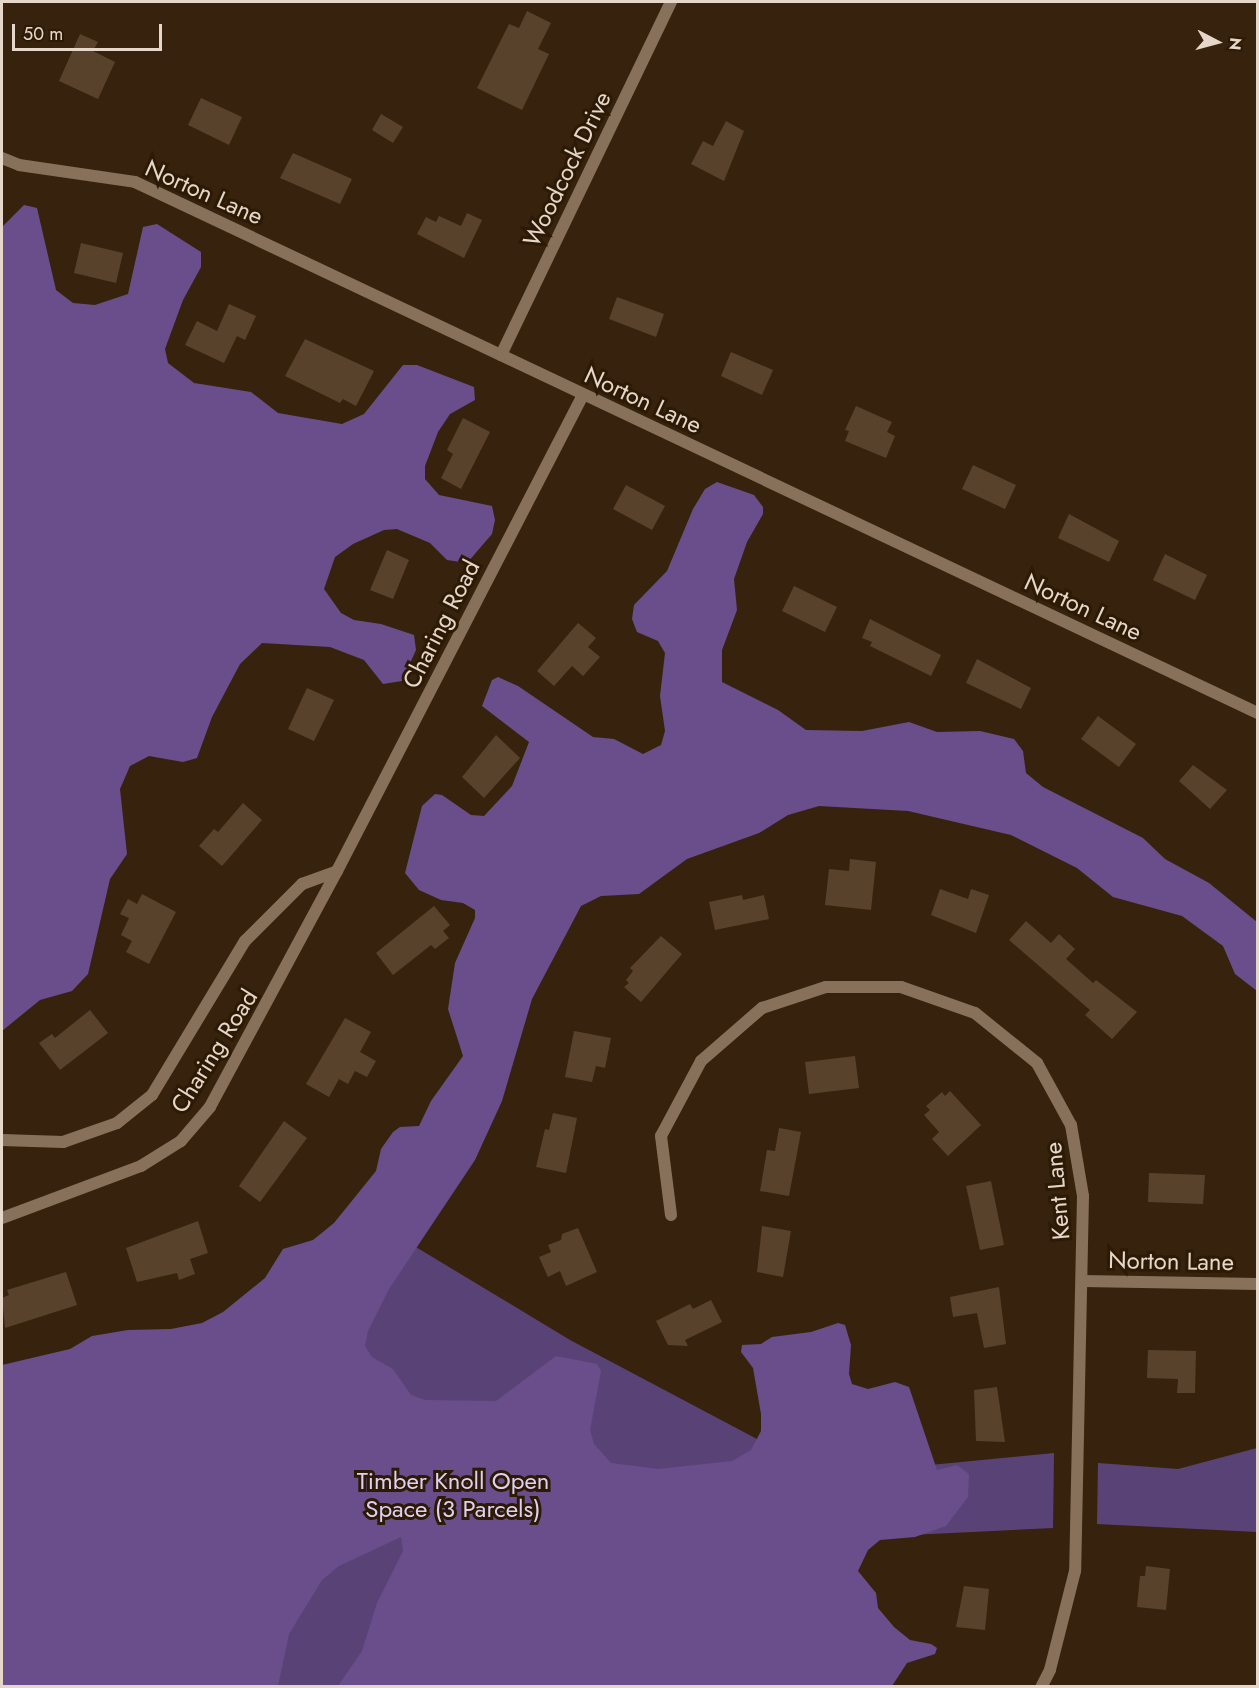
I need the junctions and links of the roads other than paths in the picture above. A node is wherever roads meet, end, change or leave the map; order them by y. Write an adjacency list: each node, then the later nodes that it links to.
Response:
1 (671, 2): 3 (street, Woodcock Drive)
2 (2, 159): 3 (street, Norton Lane)
3 (501, 355): 4 (street, Norton Lane)
4 (583, 395): 5 (street, Norton Lane); 6 (street, Charing Road)
5 (1257, 713)
6 (337, 872): 7 (street, Charing Road); 9 (street, Charing Road)
7 (2, 1140)
8 (671, 1215): 10 (street, Kent Lane)
9 (2, 1218)
10 (1083, 1281): 11 (street, Norton Lane); 12 (street, Kent Lane)
11 (1257, 1284)
12 (1042, 1686)

